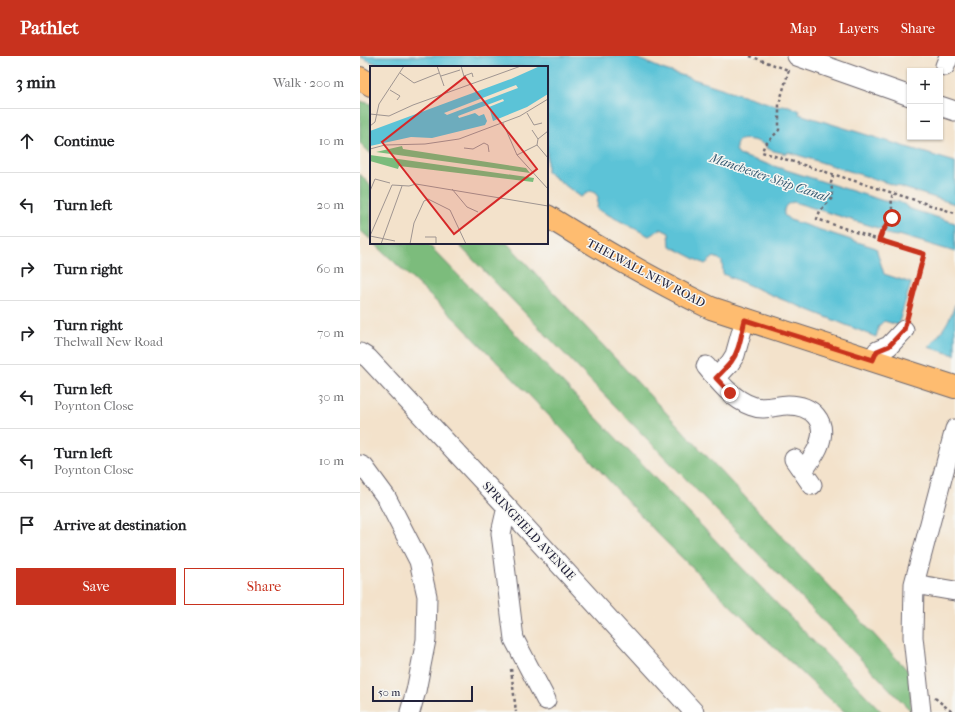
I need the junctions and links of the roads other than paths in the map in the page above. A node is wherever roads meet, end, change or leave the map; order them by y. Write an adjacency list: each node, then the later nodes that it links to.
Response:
1 (797, 56): 4 (street)
2 (360, 78): 3 (main road)
3 (370, 84)
4 (907, 95)
5 (943, 107): 6 (street)
6 (955, 111)
7 (548, 217): 8 (main road, THELWALL NEW ROAD)
8 (745, 320): 11 (main road, THELWALL NEW ROAD); 15 (street)
9 (904, 330): 11 (street)
10 (360, 353): 16 (street, SPRINGFIELD AVENUE)
11 (873, 360): 12 (main road, THELWALL NEW ROAD)
12 (955, 386)
13 (955, 429): 17 (street)
14 (360, 465): 20 (street)
15 (803, 472)
16 (507, 507): 19 (street); 21 (street, SPRINGFIELD AVENUE)
17 (914, 584): 18 (street); 22 (street)
18 (955, 591)
19 (546, 700)
20 (410, 712)
21 (694, 712)
22 (921, 712)

